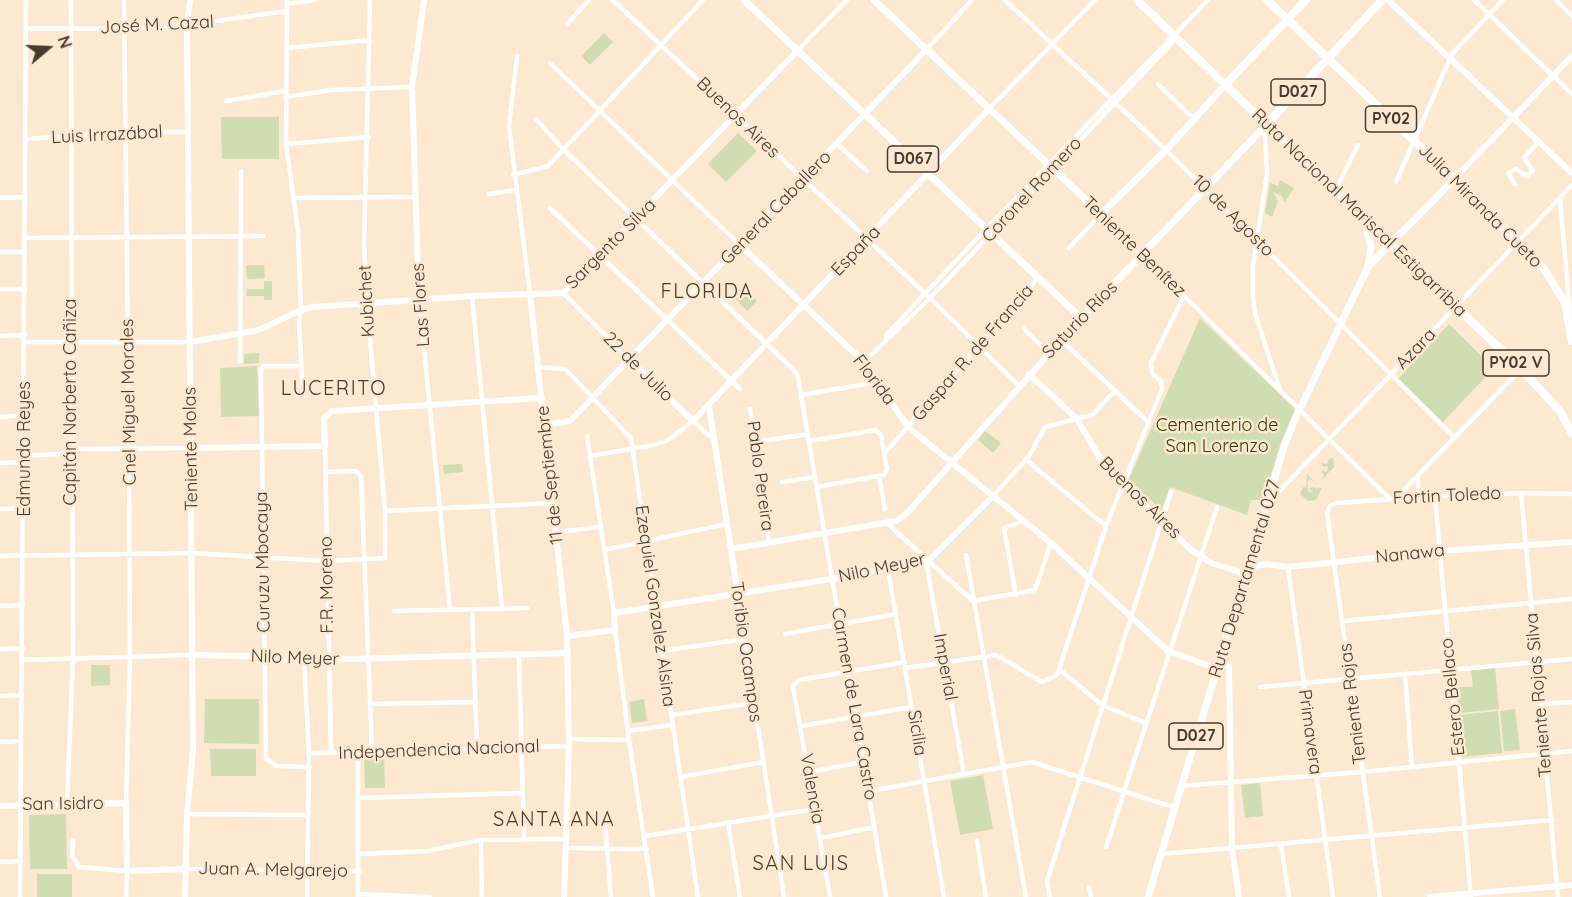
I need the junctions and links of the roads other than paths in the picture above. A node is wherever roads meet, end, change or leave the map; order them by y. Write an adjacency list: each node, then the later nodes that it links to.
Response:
1 (26, 0): 33 (street, Edmundo Reyes)
2 (71, 0): 34 (street, Capitán Norberto Cañiza)
3 (124, 0): 35 (street, Cnel Miguel Morales)
4 (190, 0): 32 (street, Teniente Molas)
5 (314, 0): 27 (street, José M. Cazal)
6 (370, 0): 37 (street, Kubichet)
7 (424, 0): 51 (street, Las Flores)
8 (589, 0): 31 (street)
9 (614, 0): 39 (street, Buenos Aires)
10 (703, 0): 39 (street)
11 (744, 0): 42 (main road, D067)
12 (847, 0): 42 (street, Sargento Silva)
13 (874, 0): 41 (main road, Teniente Benítez)
14 (972, 0): 41 (street, General Caballero)
15 (1005, 0): 38 (street, 10 de Agosto)
16 (1095, 0): 38 (street, España)
17 (1137, 0): 36 (highway, Ruta Nacional Mariscal Estigarribia / PY02 V)
18 (1208, 0): 36 (street, Coronel Romero)
19 (1268, 0): 30 (highway, Julia Miranda Cueto / PY02)
20 (1306, 0): 30 (highway)
21 (1383, 0): 46 (highway, Saturio Ríos / D027)
22 (1388, 0): 44 (street)
23 (1394, 0): 44 (street)
24 (1474, 0): 28 (street)
25 (1503, 0): 28 (street)
26 (1556, 0): 29 (street)
27 (287, 5): 32 (street, José M. Cazal); 40 (street)
28 (1489, 14): 44 (street); 48 (street)
29 (1572, 16)
30 (1288, 20): 46 (highway, Julia Miranda Cueto / PY02); 50 (highway)
31 (567, 24)
32 (187, 25): 35 (street, José M. Cazal); 67 (street, Teniente Molas)
33 (27, 28): 34 (street, José M. Cazal); 70 (street, Edmundo Reyes)
34 (71, 28): 35 (street, José M. Cazal); 68 (street, Capitán Norberto Cañiza)
35 (124, 29): 66 (street, Cnel Miguel Morales)
36 (1174, 36): 50 (highway, Ruta Nacional Mariscal Estigarribia / PY02 V); 56 (street, Coronel Romero)
37 (370, 40): 40 (street); 52 (street, Kubichet)
38 (1052, 44): 56 (street, 10 de Agosto); 58 (street, España)
39 (660, 45): 59 (street); 62 (street, Buenos Aires)
40 (287, 48): 53 (street)
41 (926, 50): 58 (main road, Teniente Benítez); 60 (street, General Caballero)
42 (797, 51): 60 (main road, D067); 62 (street, Sargento Silva)
43 (517, 56): 84 (street, 11 de Septiembre)
44 (1451, 56): 61 (street); 71 (street)
45 (1572, 56): 48 (street)
46 (1329, 58): 65 (highway, Saturio Ríos / D027); 71 (highway, Julia Miranda Cueto / PY02)
47 (550, 63): 59 (street, Florida)
48 (1553, 75): 54 (street); 61 (street)
49 (1158, 84): 64 (street)
50 (1226, 84): 64 (main road); 65 (highway, Ruta Nacional Mariscal Estigarribia / PY02 V)
51 (412, 87): 52 (street); 97 (street, Las Flores)
52 (369, 89): 55 (street); 69 (street, Kubichet)
53 (285, 91): 55 (street); 57 (street)
54 (1572, 94)
55 (285, 97): 73 (street)
56 (1113, 100): 77 (street, 10 de Agosto); 78 (street, Coronel Romero)
57 (226, 101)
58 (989, 109): 78 (main road, Teniente Benítez); 83 (street, España)
59 (599, 110): 76 (street); 86 (street, Florida)
60 (866, 115): 74 (street, General Caballero); 83 (main road, D067)
61 (1515, 115): 72 (street); 79 (street); 85 (street)
62 (736, 116): 86 (street, Sargento Silva); 87 (street, Buenos Aires)
63 (536, 119): 76 (street, Carmen de Lara Castro)
64 (1194, 119): 77 (main road)
65 (1266, 130): 92 (main road, Saturio Ríos); 93 (highway, Ruta Nacional Mariscal Estigarribia / PY02 V); 113 (street)
66 (127, 132): 67 (street, Luis Irrazábal); 68 (street, Luis Irrazábal); 111 (street, Cnel Miguel Morales)
67 (188, 132): 106 (street, Teniente Molas)
68 (72, 135): 70 (street, Luis Irrazábal); 108 (street, Capitán Norberto Cañiza)
69 (369, 137): 73 (street); 96 (street, Kubichet)
70 (27, 139): 95 (street, Edmundo Reyes)
71 (1415, 141): 85 (highway, Julia Miranda Cueto / PY02); 88 (street)
72 (1539, 141): 82 (street); 89 (street)
73 (286, 144): 99 (street)
74 (837, 144): 81 (street); 87 (street, General Caballero)
75 (1358, 145): 93 (street)
76 (563, 149): 84 (street); 103 (street, Carmen de Lara Castro)
77 (1166, 150): 92 (street, 10 de Agosto); 102 (main road)
78 (1051, 166): 102 (main road, Teniente Benítez); 105 (street, Coronel Romero)
79 (1572, 168)
80 (241, 171): 109 (street)
81 (867, 171)
82 (1572, 173)
83 (928, 174): 105 (main road, D067); 112 (street, España)
84 (513, 175): 91 (street, 11 de Septiembre)
85 (1454, 179): 114 (main road, D027); 115 (highway, Julia Miranda Cueto / PY02)
86 (674, 180): 103 (street, Sargento Silva); 116 (street, Florida)
87 (802, 180): 112 (street, Buenos Aires); 116 (street, General Caballero)
88 (1396, 182)
89 (1515, 184)
90 (1572, 185): 100 (street, Azara)
91 (515, 190): 94 (street); 128 (street, 11 de Septiembre)
92 (1207, 190): 113 (street, 10 de Agosto); 120 (main road, Saturio Ríos)
93 (1335, 191): 104 (highway, Ruta Nacional Mariscal Estigarribia / PY02 V)
94 (489, 194)
95 (25, 197): 98 (street); 110 (street, Edmundo Reyes)
96 (367, 197): 97 (street); 99 (street); 133 (street, Kubichet)
97 (414, 197): 132 (street, Las Flores)
98 (0, 198)
99 (293, 198): 137 (street)
100 (1560, 198): 115 (street, Azara); 134 (street, Julia Miranda Cueto)
101 (550, 208): 121 (street)
102 (1101, 214): 117 (street); 120 (street, Teniente Benítez)
103 (636, 219): 121 (street, Sargento Silva); 124 (street, Carmen de Lara Castro)
104 (1364, 219): 114 (highway, Ruta Nacional Mariscal Estigarribia / PY02 V); 122 (main road)
105 (988, 232): 123 (main road, D067); 130 (street, Coronel Romero)
106 (189, 236): 109 (street); 111 (street); 148 (street, Teniente Molas)
107 (263, 236): 109 (street)
108 (71, 237): 110 (street); 111 (street); 149 (street, Capitán Norberto Cañiza)
109 (242, 237): 142 (street)
110 (25, 238): 119 (street, Edmundo Reyes)
111 (127, 238): 150 (street, Cnel Miguel Morales)
112 (866, 240): 130 (street, Buenos Aires); 135 (street, España)
113 (1257, 241): 140 (street, 10 de Agosto); 167 (street)
114 (1391, 244): 122 (main road, Ruta Departamental 027 / D027); 136 (highway, Ruta Nacional Mariscal Estigarribia / PY02 V)
115 (1518, 244): 134 (highway, Julia Miranda Cueto / PY02); 136 (street, Azara)
116 (740, 245): 124 (street, General Caballero); 135 (street, Florida)
117 (1069, 248)
118 (0, 252): 119 (street)
119 (25, 252): 126 (street, Edmundo Reyes)
120 (1143, 255): 131 (street, Teniente Benítez); 138 (main road, Saturio Ríos)
121 (600, 256): 127 (street, Sargento Silva); 139 (street)
122 (1368, 267): 140 (main road, Ruta Departamental 027 / D027)
123 (1037, 279): 138 (main road, D067); 152 (street, Gaspar R. de Francia)
124 (704, 283): 139 (street, General Caballero); 151 (street, Carmen de Lara Castro)
125 (0, 289): 126 (street)
126 (25, 289): 143 (street, Edmundo Reyes)
127 (563, 293): 128 (street, Sargento Silva); 154 (street, 22 de Julio)
128 (530, 294): 129 (street, Sargento Silva); 158 (street, 11 de Septiembre)
129 (472, 296): 132 (street, Sargento Silva); 172 (street)
130 (928, 296): 152 (street, Buenos Aires); 156 (street, Coronel Romero)
131 (1184, 296): 167 (street, Teniente Benítez); 182 (street)
132 (419, 299): 133 (street, Sargento Silva); 173 (street, Las Flores)
133 (367, 304): 137 (street, Sargento Silva); 175 (street, Kubichet)
134 (1569, 304): 146 (highway, Julia Miranda Cueto / PY02)
135 (803, 305): 151 (street, España); 156 (street, Florida)
136 (1457, 307): 159 (highway, Ruta Nacional Mariscal Estigarribia / PY02 V); 161 (street, Azara)
137 (301, 310): 142 (street, Sargento Silva); 157 (street)
138 (1081, 318): 145 (street, Saturio Ríos)
139 (667, 321): 154 (street, General Caballero); 162 (street)
140 (1340, 323): 161 (street, 10 de Agosto); 177 (main road, Ruta Departamental 027 / D027)
141 (1024, 329): 153 (street)
142 (242, 333): 148 (street, Sargento Silva); 155 (street)
143 (25, 335): 144 (street); 147 (street, Edmundo Reyes)
144 (0, 336)
145 (1061, 340): 153 (street, Saturio Ríos); 166 (street)
146 (1572, 341)
147 (25, 342): 149 (street); 178 (street, Edmundo Reyes)
148 (189, 342): 150 (street); 197 (street, Teniente Molas)
149 (71, 343): 150 (street); 199 (street, Capitán Norberto Cañiza)
150 (128, 343): 195 (street, Cnel Miguel Morales)
151 (767, 345): 162 (street, España); 168 (street, Carmen de Lara Castro)
152 (978, 345): 164 (street, Buenos Aires); 185 (street, Gaspar R. de Francia)
153 (1049, 352): 160 (street, Saturio Ríos)
154 (629, 359): 170 (street, General Caballero); 181 (street, 22 de Julio)
155 (240, 362)
156 (864, 362): 163 (street, Florida)
157 (301, 366): 169 (street); 196 (street, Curuzu Mbocaya)
158 (538, 367): 170 (street, Ezequiel Gonzalez Alsina); 171 (street, 11 de Septiembre)
159 (1521, 369): 183 (highway, Ruta Nacional Mariscal Estigarribia / PY02 V); 189 (street)
160 (1029, 374): 164 (street, Saturio Ríos); 180 (street, Buenos Aires)
161 (1392, 374): 189 (street, 10 de Agosto); 190 (street, Azara)
162 (732, 382): 165 (street); 174 (street, España)
163 (879, 382): 168 (street); 185 (street, Florida)
164 (1018, 386): 204 (street, Saturio Ríos)
165 (740, 389)
166 (1115, 391): 180 (street, Nilo Meyer); 182 (street)
167 (1281, 392): 177 (street, Teniente Benítez)
168 (801, 395): 186 (street, Carmen de Lara Castro)
169 (303, 396)
170 (594, 397): 184 (street, General Caballero); 198 (street, Ezequiel Gonzalez Alsina)
171 (542, 398): 172 (street); 184 (street, 11 de Septiembre)
172 (482, 401): 173 (street); 224 (street)
173 (429, 404): 175 (street); 227 (street, Las Flores)
174 (709, 406): 181 (street, España); 191 (street, Toribio Ocampos)
175 (375, 409): 194 (street, F.R. Moreno); 230 (street, Kubichet)
176 (750, 409): 193 (street, Pablo Pereira)
177 (1300, 410): 190 (street, Teniente Benítez); 210 (main road, Ruta Departamental 027 / D027)
178 (25, 416): 179 (street); 202 (street, Edmundo Reyes)
179 (0, 417)
180 (1077, 419): 203 (street, Nilo Meyer); 212 (street, Buenos Aires)
181 (693, 421): 191 (street, 22 de Julio); 198 (street, España)
182 (1147, 421): 212 (street)
183 (1570, 424): 187 (highway, Ruta Nacional Mariscal Estigarribia)
184 (545, 425): 223 (street, 11 de Septiembre)
185 (908, 427): 200 (street, Gaspar R. de Francia); 204 (street, Florida)
186 (808, 434): 192 (street, Carmen de Lara Castro); 193 (street)
187 (1572, 434)
188 (587, 436): 201 (street)
189 (1455, 438): 207 (street)
190 (1332, 439): 214 (street, Azara); 221 (street, Teniente Benítez)
191 (714, 440): 234 (street, Toribio Ocampos)
192 (809, 441): 200 (street); 209 (street, Carmen de Lara Castro)
193 (755, 442): 242 (street, Pablo Pereira)
194 (325, 446): 196 (street); 206 (street, F.R. Moreno)
195 (129, 447): 197 (street); 199 (street); 248 (street, Cnel Miguel Morales)
196 (262, 447): 197 (street); 254 (street, Curuzu Mbocaya)
197 (191, 448): 249 (street, Teniente Molas)
198 (634, 448): 201 (street, España); 240 (street, Ezequiel Gonzalez Alsina)
199 (72, 453): 202 (street); 251 (street, Capitán Norberto Cañiza)
200 (884, 454): 208 (street)
201 (590, 456): 237 (street)
202 (24, 459): 205 (street); 226 (street, Edmundo Reyes)
203 (1026, 460): 218 (street, Nilo Meyer); 236 (street)
204 (953, 462): 218 (street, Florida); 235 (street, Saturio Ríos)
205 (0, 463)
206 (325, 472): 256 (street, F.R. Moreno); 257 (street)
207 (1419, 474): 219 (street); 221 (street)
208 (879, 476): 213 (street); 229 (street)
209 (815, 477): 211 (street); 213 (street, Carmen de Lara Castro)
210 (1275, 480): 214 (street); 222 (main road, Ruta Departamental 027 / D027)
211 (782, 482)
212 (1122, 483): 233 (street, Buenos Aires); 236 (street)
213 (817, 487): 239 (street, Carmen de Lara Castro)
214 (1283, 487): 222 (street, Azara)
215 (1171, 492): 233 (street)
216 (1521, 493): 217 (street, Fortin Toledo); 220 (street, Fortin Toledo); 244 (street, Teniente Rojas Silva)
217 (1572, 494)
218 (993, 496): 232 (street, Florida); 258 (street, Nilo Meyer)
219 (1424, 497): 220 (street, Fortin Toledo); 221 (street, Fortin Toledo)
220 (1435, 497): 247 (street, Estero Bellaco)
221 (1392, 499): 231 (street, Fortin Toledo)
222 (1269, 502): 262 (main road, Ruta Departamental 027 / D027)
223 (554, 503): 224 (street); 238 (street, 11 de Septiembre)
224 (493, 506): 227 (street); 273 (street)
225 (1217, 507): 255 (street)
226 (25, 508): 228 (street); 250 (street, Edmundo Reyes)
227 (441, 508): 230 (street); 276 (street, Las Flores)
228 (0, 509)
229 (885, 509)
230 (385, 512): 257 (street, Kubichet)
231 (1328, 512): 259 (street, Teniente Rojas)
232 (1024, 521): 243 (street, Florida); 266 (street)
233 (1162, 522): 255 (street, Buenos Aires); 281 (street)
234 (727, 524): 240 (street); 245 (street, Toribio Ocampos)
235 (888, 524): 239 (street, Saturio Ríos); 258 (street)
236 (1106, 526): 263 (street)
237 (600, 527): 238 (street); 246 (street)
238 (557, 532): 286 (street, 11 de Septiembre)
239 (825, 534): 242 (street, Saturio Ríos); 264 (street, Carmen de Lara Castro)
240 (645, 542): 246 (street); 272 (street, Ezequiel Gonzalez Alsina)
241 (1572, 542): 244 (street, Nanawa)
242 (769, 543): 245 (street, Saturio Ríos)
243 (1051, 543): 263 (street, Florida); 266 (street)
244 (1526, 545): 247 (street, Nanawa); 269 (street, Teniente Rojas Silva)
245 (731, 549): 265 (street, Toribio Ocampos)
246 (604, 550): 279 (street)
247 (1440, 551): 259 (street, Nanawa); 277 (street, Estero Bellaco)
248 (130, 553): 249 (street); 251 (street); 298 (street, Cnel Miguel Morales)
249 (192, 553): 254 (street); 293 (street, Teniente Molas)
250 (23, 555): 251 (street); 253 (street); 270 (street, Edmundo Reyes)
251 (71, 555): 297 (street, Capitán Norberto Cañiza)
252 (966, 555): 268 (street)
253 (0, 556)
254 (263, 557): 256 (street); 299 (street, Curuzu Mbocaya)
255 (1200, 557): 262 (street, Buenos Aires); 291 (street)
256 (327, 561): 257 (street); 302 (street, F.R. Moreno)
257 (364, 561): 303 (street)
258 (926, 561): 261 (street, Nilo Meyer); 268 (street); 307 (street, Imperial)
259 (1335, 562): 260 (street, Nanawa); 282 (street, Teniente Rojas)
260 (1288, 567): 262 (street, Nanawa); 315 (street, Primavera)
261 (888, 570): 264 (street, Nilo Meyer); 280 (street, Sicilia)
262 (1247, 571): 300 (main road, Ruta Departamental 027 / D027)
263 (1089, 576): 281 (street, Florida); 309 (street)
264 (832, 579): 265 (street, Nilo Meyer); 283 (street, Carmen de Lara Castro)
265 (738, 595): 272 (street, Nilo Meyer); 287 (street, Toribio Ocampos)
266 (1016, 595): 268 (street)
267 (1572, 599): 269 (street)
268 (973, 601): 295 (street)
269 (1531, 602): 277 (street); 306 (street, Teniente Rojas Silva)
270 (23, 605): 271 (street); 288 (street, Edmundo Reyes)
271 (0, 606)
272 (655, 607): 279 (street, Nilo Meyer); 290 (street, Ezequiel Gonzalez Alsina)
273 (502, 608): 274 (street); 275 (street)
274 (528, 608)
275 (472, 609): 276 (street); 296 (street)
276 (450, 610): 278 (street)
277 (1444, 610): 282 (street); 311 (street, Estero Bellaco)
278 (394, 611)
279 (614, 614): 284 (street)
280 (896, 614): 283 (street); 308 (street, Sicilia)
281 (1131, 616): 291 (street, Florida); 324 (street)
282 (1343, 621): 314 (street, Teniente Rojas)
283 (840, 624): 285 (street); 312 (street, Carmen de Lara Castro)
284 (615, 630): 286 (street); 331 (street)
285 (785, 633)
286 (567, 636): 292 (street, 11 de Septiembre)
287 (744, 639): 290 (street); 321 (street, Toribio Ocampos)
288 (23, 648): 289 (street); 304 (street, Edmundo Reyes)
289 (0, 649)
290 (662, 651): 326 (street, Ezequiel Gonzalez Alsina)
291 (1168, 651): 310 (street, Florida); 328 (street)
292 (568, 653): 294 (street, Nilo Meyer); 335 (street, 11 de Septiembre)
293 (193, 655): 298 (street, Nilo Meyer); 299 (street, Nilo Meyer); 369 (street, Teniente Molas)
294 (519, 656): 296 (street, Nilo Meyer); 337 (street)
295 (983, 656): 307 (street); 309 (street); 348 (street)
296 (474, 657): 303 (street, Nilo Meyer); 319 (street)
297 (73, 658): 298 (street, Nilo Meyer); 304 (street, Nilo Meyer); 364 (street, Capitán Norberto Cañiza)
298 (130, 658): 363 (street, Cnel Miguel Morales)
299 (264, 658): 305 (street, Nilo Meyer); 347 (street, Curuzu Mbocaya)
300 (1222, 658): 310 (main road, Ruta Departamental 027 / D027); 357 (street)
301 (1572, 658): 306 (street)
302 (329, 659): 303 (street, Nilo Meyer); 305 (street, Nilo Meyer); 342 (street, F.R. Moreno)
303 (369, 659): 322 (street)
304 (22, 660): 317 (street, Edmundo Reyes)
305 (304, 660): 341 (street)
306 (1535, 661): 311 (street); 323 (street, Teniente Rojas Silva)
307 (945, 662): 308 (street); 352 (street, Imperial)
308 (905, 665): 312 (street); 325 (street, Sicilia)
309 (1059, 669): 324 (street)
310 (1218, 669): 358 (main road, Ruta Departamental 027 / D027)
311 (1450, 669): 313 (street); 346 (street, Estero Bellaco)
312 (847, 672): 327 (street, Carmen de Lara Castro); 330 (street, Valencia)
313 (1405, 674): 314 (street); 349 (street)
314 (1351, 678): 315 (street); 351 (street, Teniente Rojas)
315 (1303, 683): 316 (street); 353 (street, Primavera)
316 (1260, 687)
317 (22, 695): 318 (street); 333 (street, Edmundo Reyes)
318 (0, 696)
319 (476, 702): 322 (street); 336 (street)
320 (1572, 702): 323 (street)
321 (753, 703): 326 (street); 344 (street, Toribio Ocampos)
322 (370, 704): 338 (street)
323 (1540, 704): 343 (street, Teniente Rojas Silva)
324 (1102, 705): 328 (street); 355 (street)
325 (912, 707): 327 (street); 356 (street, Sicilia)
326 (671, 715): 329 (street, Ezequiel Gonzalez Alsina)
327 (856, 718): 330 (street); 345 (street, Carmen de Lara Castro)
328 (1146, 723): 359 (street)
329 (672, 725): 331 (street); 354 (street, Ezequiel Gonzalez Alsina)
330 (801, 726): 350 (street, Valencia)
331 (628, 730): 332 (street)
332 (629, 740): 335 (street, Independencia Nacional); 378 (street)
333 (21, 741): 334 (street); 365 (street, Edmundo Reyes)
334 (0, 742)
335 (569, 742): 337 (street, Independencia Nacional); 381 (street, 11 de Septiembre)
336 (477, 747): 337 (street, Independencia Nacional); 338 (street, Independencia Nacional)
337 (521, 748): 361 (street)
338 (372, 750): 340 (street, Independencia Nacional)
339 (1572, 751): 343 (street)
340 (358, 752): 342 (street, Independencia Nacional); 362 (street)
341 (309, 753): 342 (street, Independencia Nacional); 347 (street)
342 (331, 753)
343 (1544, 753): 346 (street); 372 (street, Teniente Rojas Silva)
344 (763, 762): 354 (street); 370 (street, Toribio Ocampos)
345 (864, 762): 350 (street); 360 (street, Carmen de Lara Castro)
346 (1460, 763): 349 (street); 376 (street, Estero Bellaco)
347 (310, 767): 371 (street)
348 (1002, 767): 352 (street); 355 (street); 422 (street)
349 (1412, 767): 351 (street)
350 (809, 772): 368 (street, Valencia)
351 (1362, 772): 353 (street); 379 (street, Teniente Rojas)
352 (964, 774): 356 (street)
353 (1316, 775): 357 (street); 385 (street, Primavera)
354 (681, 777): 377 (street, Ezequiel Gonzalez Alsina)
355 (1080, 778): 359 (street); 423 (street)
356 (925, 782): 360 (street); 420 (street, Sicilia)
357 (1230, 782): 358 (street); 390 (street)
358 (1180, 786): 367 (main road, Ruta Departamental 027 / D027)
359 (1123, 790): 367 (street); 388 (street)
360 (869, 791): 375 (street, Carmen de Lara Castro)
361 (522, 793): 362 (street); 384 (street)
362 (360, 798): 393 (street)
363 (126, 803): 364 (street, San Isidro); 399 (street)
364 (67, 804): 365 (street, San Isidro)
365 (22, 805): 366 (street, San Isidro); 395 (street, Edmundo Reyes)
366 (0, 806)
367 (1173, 807): 394 (main road, Ruta Departamental 027 / D027)
368 (815, 809): 370 (street); 380 (street, Valencia)
369 (187, 814): 371 (street); 397 (street, Teniente Molas)
370 (771, 814): 373 (street); 417 (street, Toribio Ocampos)
371 (308, 815): 398 (street)
372 (1551, 820): 376 (street); 402 (street, Teniente Rojas Silva)
373 (728, 822): 377 (street); 416 (street)
374 (605, 823): 391 (street)
375 (875, 827): 380 (street); 419 (street, Carmen de Lara Castro)
376 (1465, 827): 379 (street); 404 (street, Estero Bellaco)
377 (690, 829): 378 (street); 415 (street, Ezequiel Gonzalez Alsina)
378 (645, 836): 392 (street)
379 (1372, 836): 385 (street); 429 (street, Teniente Rojas)
380 (820, 838): 418 (street, Valencia)
381 (565, 839): 384 (street); 389 (street, 11 de Septiembre)
382 (73, 840): 399 (street)
383 (481, 840): 384 (street); 393 (street); 411 (street)
384 (524, 840)
385 (1324, 840): 387 (street); 428 (street, Primavera)
386 (977, 842): 421 (street)
387 (1281, 844): 390 (street); 427 (street)
388 (1106, 847)
389 (565, 848): 391 (street); 412 (street, 11 de Septiembre)
390 (1232, 848): 394 (street); 426 (street)
391 (607, 849): 392 (street); 413 (street)
392 (647, 849): 414 (street)
393 (360, 854): 400 (street)
394 (1161, 854): 425 (main road, Ruta Departamental 027 / D027)
395 (21, 861): 396 (street); 406 (street, Edmundo Reyes)
396 (0, 862)
397 (186, 869): 398 (street, Juan A. Melgarejo); 399 (street); 408 (street, Teniente Molas)
398 (307, 870): 400 (street, Juan A. Melgarejo); 409 (street)
399 (127, 871): 407 (street)
400 (360, 871): 405 (street)
401 (1572, 885): 402 (street)
402 (1557, 886): 404 (street); 431 (street, Teniente Rojas Silva)
403 (1089, 888): 424 (street)
404 (1471, 895): 430 (street)
405 (358, 896): 410 (street)
406 (20, 897)
407 (126, 897)
408 (185, 897)
409 (307, 897)
410 (430, 897)
411 (482, 897)
412 (564, 897)
413 (611, 897)
414 (653, 897)
415 (698, 897)
416 (740, 897)
417 (784, 897)
418 (830, 897)
419 (886, 897)
420 (944, 897)
421 (986, 897)
422 (1026, 897)
423 (1050, 897)
424 (1091, 897)
425 (1148, 897)
426 (1239, 897)
427 (1288, 897)
428 (1333, 897)
429 (1380, 897)
430 (1430, 897)
431 (1558, 897)

